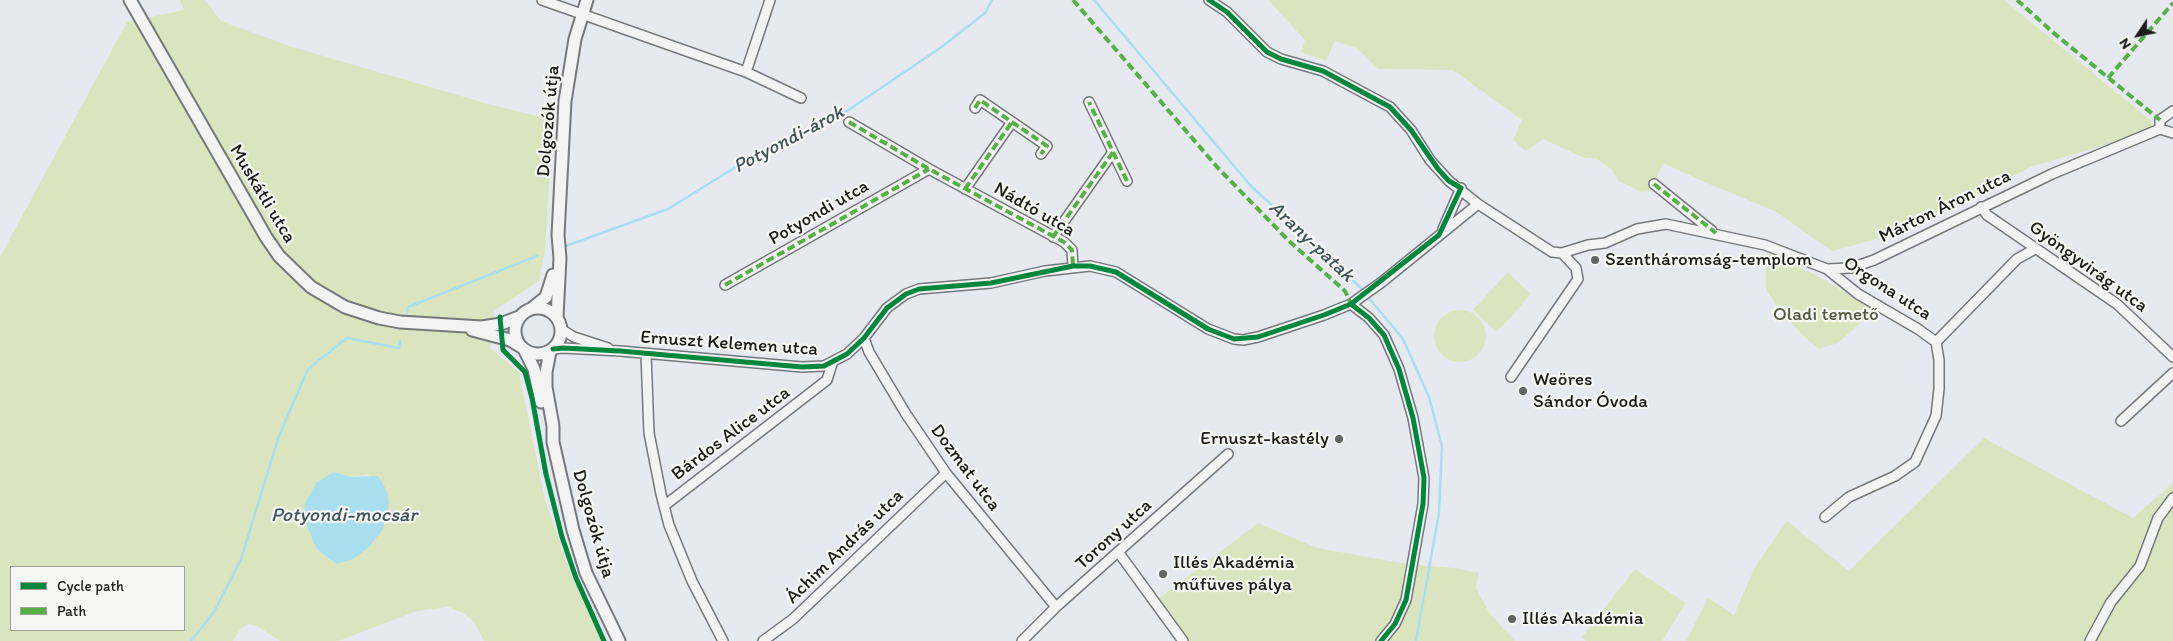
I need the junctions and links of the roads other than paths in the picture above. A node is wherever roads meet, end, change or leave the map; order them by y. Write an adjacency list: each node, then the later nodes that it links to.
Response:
1 (130, 0): 38 (main road, Muskátli utca)
2 (542, 0): 6 (street)
3 (587, 0): 6 (main road, Dolgozók útja)
4 (770, 0): 7 (street)
5 (1209, 0): 21 (street)
6 (583, 14): 7 (street); 28 (main road, Dolgozók útja)
7 (746, 72): 8 (street)
8 (801, 98)
9 (1089, 102): 16 (street)
10 (975, 108): 13 (street)
11 (2173, 111): 14 (street)
12 (849, 122): 18 (street, Nádtó utca)
13 (1012, 122): 17 (street); 22 (street, Nádtó utca)
14 (2160, 129): 15 (street); 24 (street, Márton Áron utca)
15 (2173, 133)
16 (1113, 152): 19 (street); 27 (street)
17 (1041, 154)
18 (929, 169): 22 (street, Nádtó utca); 33 (street, Potyondi utca)
19 (1128, 181)
20 (1654, 184): 25 (street, Márton Áron utca)
21 (1461, 188): 23 (street); 26 (street)
22 (965, 189): 27 (street, Nádtó utca)
23 (1478, 204): 26 (street, Ernuszt Kelemen utca); 30 (street)
24 (1981, 207): 29 (street, Gyöngyvirág utca); 32 (street, Márton Áron utca)
25 (1716, 233): 30 (street, Márton Áron utca); 32 (street, Márton Áron utca)
26 (1439, 235): 34 (street, Ernuszt Kelemen utca)
27 (1054, 236): 31 (street, Nádtó utca)
28 (558, 247): 35 (main road, Dolgozók útja); 37 (main road, Dolgozók útja)
29 (2034, 249): 41 (street); 46 (street, Gyöngyvirág utca)
30 (1562, 253): 49 (street)
31 (1073, 266): 34 (street, Ernuszt Kelemen utca); 40 (street, Ernuszt Kelemen utca)
32 (1827, 269): 41 (street, Orgona utca)
33 (724, 285)
34 (1353, 302): 64 (street)
35 (531, 309): 36 (main road); 37 (main road)
36 (519, 317): 38 (main road, Muskátli utca); 42 (main road)
37 (556, 318): 39 (main road)
38 (461, 326): 42 (main road, Muskátli utca)
39 (561, 329): 43 (main road); 44 (street, Ernuszt Kelemen utca)
40 (864, 338): 47 (street, Ernuszt Kelemen utca); 53 (street, Dozmat utca)
41 (1936, 342): 56 (street, Orgona utca)
42 (522, 349): 43 (main road); 51 (main road, Dolgozók útja)
43 (551, 351): 44 (street, Ernuszt Kelemen utca); 51 (main road, Dolgozók útja)
44 (620, 351): 45 (street, Ernuszt Kelemen utca)
45 (646, 354): 47 (street, Ernuszt Kelemen utca); 55 (street)
46 (2173, 357)
47 (832, 364): 55 (street, Bárdos Alice utca)
48 (2173, 373): 50 (street)
49 (1511, 377)
50 (2121, 421)
51 (553, 442): 59 (main road, Dolgozók útja)
52 (1228, 454): 57 (street, Torony utca)
53 (946, 473): 58 (street, Dozmat utca); 61 (street, Áchim András utca)
54 (2173, 498): 65 (street)
55 (664, 506): 60 (street)
56 (1825, 517)
57 (1119, 553): 58 (street, Torony utca); 63 (street)
58 (1056, 607): 62 (street, Torony utca)
59 (619, 641)
60 (724, 641)
61 (763, 641)
62 (1022, 641)
63 (1183, 641)
64 (1381, 641)
65 (2090, 641)

